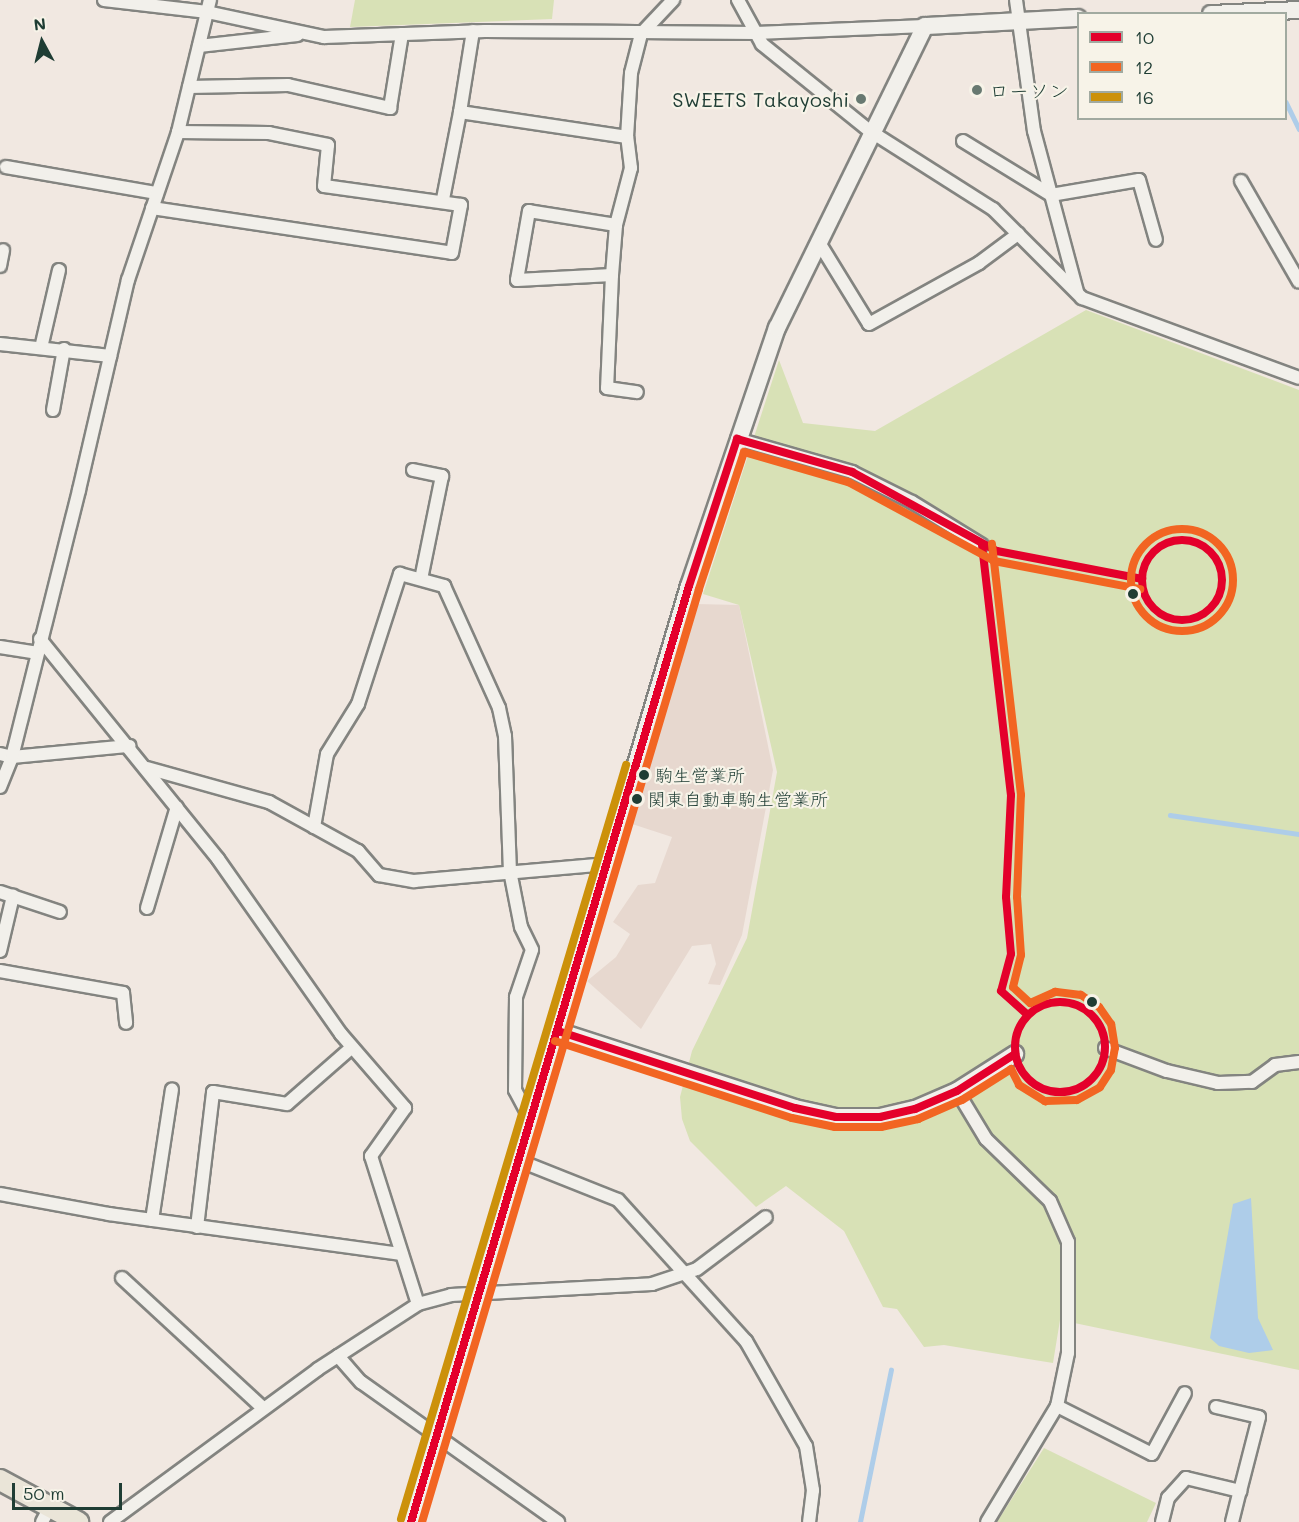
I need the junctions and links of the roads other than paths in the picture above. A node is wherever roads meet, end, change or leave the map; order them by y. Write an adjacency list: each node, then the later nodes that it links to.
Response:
1 (104, 0): 5 (street)
2 (673, 0): 16 (street)
3 (738, 0): 14 (street)
4 (1016, 0): 10 (street)
5 (209, 6): 13 (street); 17 (street)
6 (1261, 6): 7 (street); 8 (street)
7 (1299, 10)
8 (1224, 12)
9 (1077, 18): 10 (street)
10 (1019, 20): 11 (street); 27 (street)
11 (925, 26): 14 (street); 20 (street)
12 (473, 31): 15 (street); 16 (street); 19 (street)
13 (307, 33): 15 (street); 17 (street)
14 (756, 33): 16 (street); 20 (street)
15 (402, 34): 18 (street)
16 (641, 34): 22 (street)
17 (199, 46): 18 (street)
18 (189, 87): 21 (street)
19 (460, 112): 22 (street); 28 (street)
20 (870, 131): 31 (street); 33 (street)
21 (178, 132): 26 (street); 28 (street)
22 (627, 137): 30 (street)
23 (963, 141): 27 (street)
24 (6, 167): 26 (street)
25 (1241, 181): 38 (street)
26 (157, 193): 29 (street)
27 (1051, 195): 32 (street); 39 (street)
28 (443, 199): 29 (street)
29 (152, 208): 43 (street)
30 (616, 225): 37 (street); 37 (street)
31 (1018, 234): 33 (street); 39 (street)
32 (1156, 240)
33 (818, 241): 47 (street)
34 (3, 250): 35 (street)
35 (0, 266)
36 (59, 270): 41 (street)
37 (612, 274): 45 (street)
38 (1299, 282)
39 (1077, 293): 44 (street)
40 (0, 344): 41 (street)
41 (40, 348): 42 (street)
42 (64, 349): 43 (street); 46 (street)
43 (110, 356): 51 (street)
44 (1299, 378)
45 (637, 392)
46 (52, 410)
47 (737, 439): 49 (street); 60 (street)
48 (413, 470): 50 (street)
49 (982, 545)
50 (421, 579): 59 (street); 61 (street)
51 (40, 639): 53 (street); 54 (street)
52 (0, 647): 53 (street)
53 (37, 653): 55 (street)
54 (129, 746): 55 (street); 56 (street)
55 (6, 755): 57 (street)
56 (147, 768): 58 (street); 59 (street)
57 (0, 787)
58 (177, 807): 64 (street); 70 (street)
59 (314, 827): 61 (street)
60 (607, 864): 61 (street); 69 (street)
61 (510, 871): 76 (street)
62 (0, 892): 63 (street)
63 (13, 896): 65 (street); 66 (street)
64 (147, 908)
65 (60, 912)
66 (0, 951)
67 (0, 971): 68 (street)
68 (126, 1023)
69 (558, 1031): 75 (street); 76 (street)
70 (352, 1047): 81 (street); 82 (street)
71 (1106, 1048): 73 (street)
72 (1015, 1054): 75 (street)
73 (1299, 1062)
74 (172, 1090): 80 (street)
75 (957, 1091): 89 (street)
76 (532, 1122): 77 (street)
77 (520, 1161): 83 (street); 85 (street)
78 (0, 1194): 80 (street)
79 (766, 1217): 83 (street)
80 (152, 1220): 81 (street)
81 (197, 1227): 82 (street)
82 (400, 1254): 86 (street)
83 (684, 1273): 85 (street); 100 (street)
84 (122, 1278): 91 (street)
85 (481, 1294): 86 (street); 92 (street)
86 (418, 1304): 87 (street)
87 (338, 1356): 91 (street); 92 (street)
88 (1185, 1394): 89 (street)
89 (1057, 1406): 101 (street)
90 (1216, 1407): 94 (street)
91 (263, 1408): 97 (street)
92 (438, 1436): 98 (street); 99 (street)
93 (0, 1480): 95 (main road)
94 (1240, 1491): 102 (street); 103 (street)
95 (46, 1515): 96 (main road)
96 (78, 1522)
97 (110, 1522)
98 (411, 1522)
99 (558, 1522)
100 (809, 1522)
101 (987, 1522)
102 (1162, 1522)
103 (1232, 1522)

